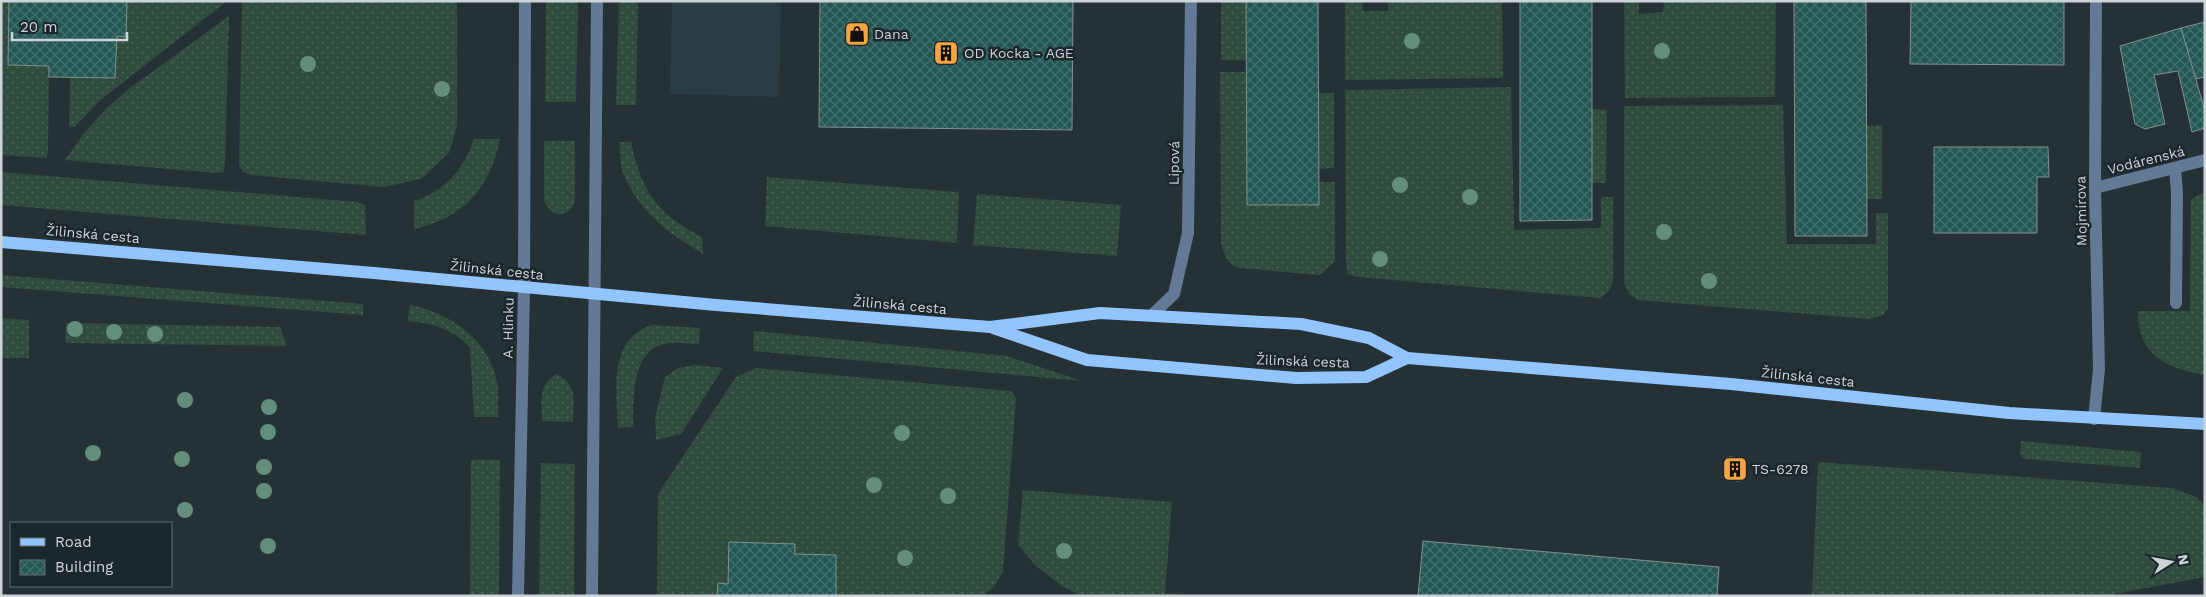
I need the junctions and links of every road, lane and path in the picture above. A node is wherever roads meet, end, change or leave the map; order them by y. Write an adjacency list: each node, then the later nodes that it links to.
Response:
1 (525, 1): 9 (street, A. Hlinku)
2 (597, 1): 10 (street)
3 (1191, 1): 12 (street, Lipová)
4 (2096, 1): 7 (street, Mojmírova)
5 (2205, 160): 6 (street, Vodárenská)
6 (2175, 168): 7 (street, Vodárenská); 11 (street)
7 (2095, 188): 15 (street, Mojmírova)
8 (1, 242): 9 (main road, Žilinská cesta)
9 (524, 288): 10 (main road, Žilinská cesta); 17 (street, A. Hlinku)
10 (595, 294): 13 (main road, Žilinská cesta); 18 (street)
11 (2176, 303)
12 (1152, 315): 13 (main road, Žilinská cesta); 14 (main road, Žilinská cesta)
13 (990, 327): 14 (main road, Žilinská cesta)
14 (1407, 358): 15 (main road, Žilinská cesta)
15 (2094, 419): 16 (main road, Žilinská cesta)
16 (2205, 424)
17 (518, 596)
18 (592, 596)

